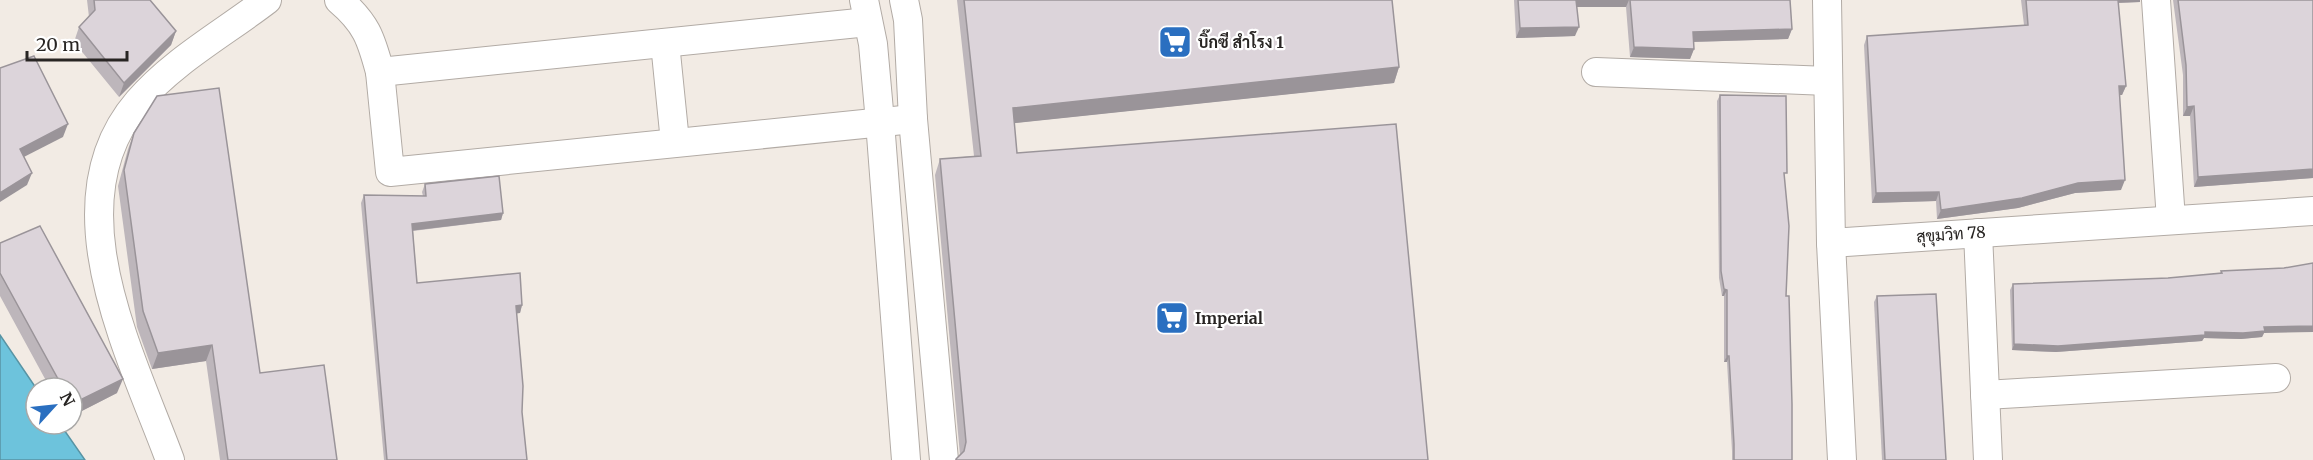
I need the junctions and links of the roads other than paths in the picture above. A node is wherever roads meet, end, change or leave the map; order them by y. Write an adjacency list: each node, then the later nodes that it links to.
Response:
1 (267, 0): 20 (street)
2 (339, 0): 8 (street)
3 (903, 0): 11 (street)
4 (1827, 0): 10 (street)
5 (2156, 0): 15 (street)
6 (866, 11): 7 (street); 12 (street)
7 (665, 43): 8 (street); 13 (street)
8 (380, 72): 13 (street)
9 (1596, 72): 10 (street)
10 (1828, 81): 17 (street)
11 (913, 119): 12 (street); 22 (street)
12 (880, 122): 13 (street); 21 (street)
13 (675, 142)
14 (2313, 211): 15 (street, สุขุมวิท 78)
15 (2171, 220): 16 (street, สุขุมวิท 78)
16 (1978, 233): 17 (street, สุขุมวิท 78); 19 (street)
17 (1831, 243): 23 (street)
18 (2276, 378): 19 (street)
19 (1985, 395): 24 (street)
20 (170, 460)
21 (906, 460)
22 (944, 460)
23 (1842, 460)
24 (1988, 460)

